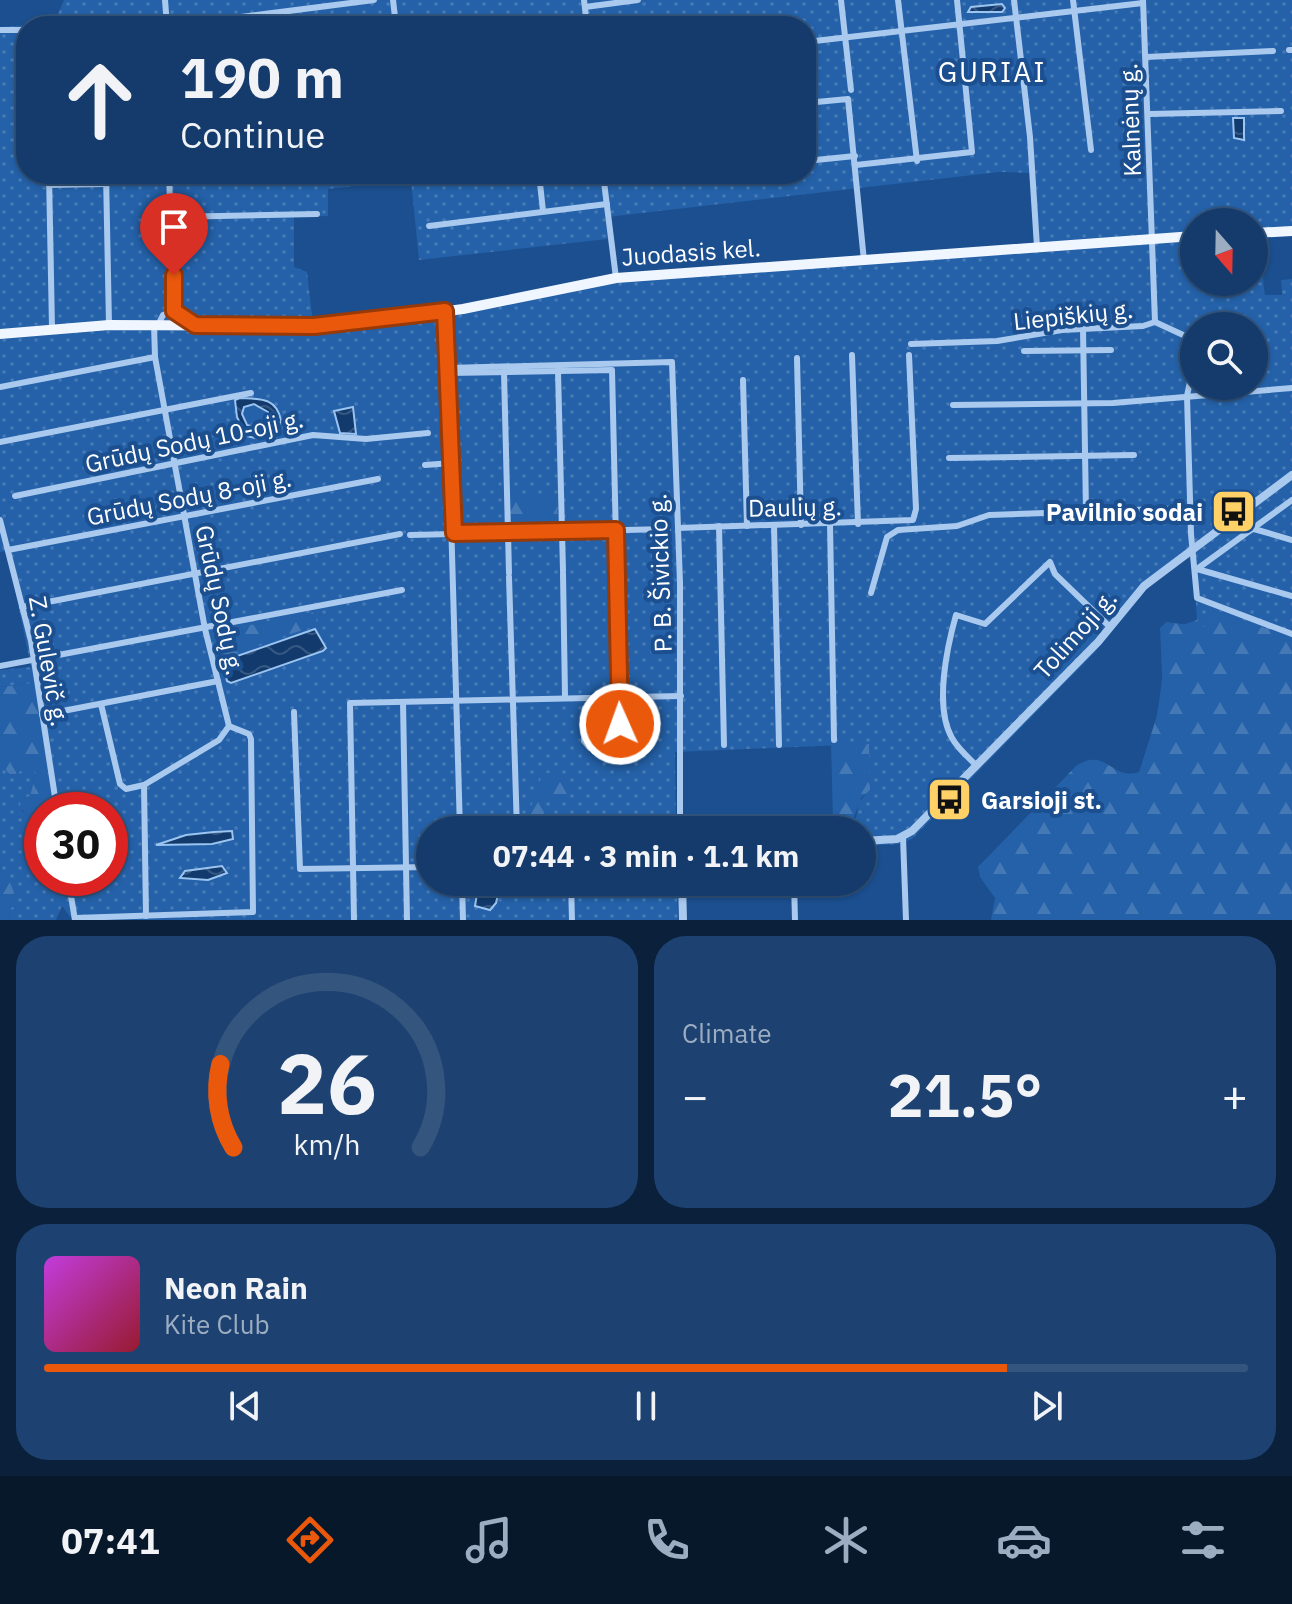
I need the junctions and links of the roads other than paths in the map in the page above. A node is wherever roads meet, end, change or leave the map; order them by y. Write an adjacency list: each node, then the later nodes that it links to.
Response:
1 (374, 0): 11 (street)
2 (638, 0): 9 (street)
3 (841, 0): 15 (street)
4 (898, 0): 14 (street)
5 (957, 0): 13 (street)
6 (1014, 0): 12 (street)
7 (1073, 0): 10 (street)
8 (1143, 1): 10 (street); 18 (street, Kalnėnų g.)
9 (584, 4)
10 (1074, 10): 12 (street); 23 (street)
11 (248, 16)
12 (1017, 17): 13 (street); 42 (street)
13 (960, 23): 14 (street); 26 (street)
14 (902, 31): 15 (street); 26 (street)
15 (846, 37): 16 (street); 19 (street)
16 (816, 41)
17 (1273, 51): 18 (street)
18 (1146, 57): 22 (street, Kalnėnų g.)
19 (851, 90)
20 (816, 102): 24 (street)
21 (1281, 111): 22 (street)
22 (1149, 114): 41 (street, Kalnėnų g.)
23 (1091, 150)
24 (855, 156): 25 (street); 27 (street)
25 (816, 160)
26 (917, 161): 27 (street)
27 (856, 165): 43 (street)
28 (106, 184): 32 (street); 48 (street)
29 (169, 184): 36 (street)
30 (540, 184): 34 (street)
31 (604, 184): 33 (street)
32 (49, 185): 51 (street)
33 (607, 204): 34 (street); 44 (street)
34 (543, 211): 37 (street)
35 (317, 214): 36 (street)
36 (171, 217): 45 (street)
37 (429, 226)
38 (1292, 231): 39 (main road)
39 (1268, 232)
40 (1180, 237): 41 (main road, Juodasis kel.)
41 (1149, 238): 42 (main road, Juodasis kel.); 47 (street, Liepiškių g.)
42 (1037, 248): 43 (main road, Juodasis kel.)
43 (864, 261): 44 (main road, Juodasis kel.)
44 (616, 278): 46 (main road, Juodasis kel.)
45 (174, 311): 49 (street); 50 (street)
46 (445, 311): 50 (main road, Juodasis kel.); 63 (street)
47 (1155, 322): 52 (street, Liepiškių g.); 54 (street)
48 (109, 325): 49 (main road); 51 (main road)
49 (156, 325): 50 (main road, Juodasis kel.); 61 (street, Grūdų Sodų g.)
50 (195, 325)
51 (52, 328): 53 (main road)
52 (1083, 329): 55 (street, Liepiškių g.); 56 (street)
53 (0, 334)
54 (1180, 334)
55 (911, 344)
56 (1083, 350): 57 (street); 58 (street); 73 (street)
57 (1111, 350)
58 (1024, 351)
59 (852, 355): 93 (street)
60 (909, 355): 93 (street, Daulių g.)
61 (155, 357): 67 (street); 75 (street, Grūdų Sodų g.)
62 (797, 358): 95 (street)
63 (448, 371): 65 (street); 81 (street); 98 (street, P. B. Šivickio g.)
64 (558, 371): 65 (street); 101 (street); 102 (street)
65 (504, 372): 103 (street)
66 (743, 380): 97 (street)
67 (0, 387)
68 (1292, 388): 69 (street)
69 (1268, 390)
70 (251, 393): 75 (street)
71 (1180, 397): 73 (street)
72 (1187, 400): 88 (street)
73 (1085, 404): 74 (street); 79 (street)
74 (953, 405)
75 (164, 410): 77 (street); 82 (street, Grūdų Sodų g.)
76 (428, 433): 82 (street, Grūdų Sodų 10-oji g.)
77 (0, 442)
78 (1134, 455): 79 (street)
79 (1084, 456): 80 (street); 89 (street)
80 (949, 458)
81 (452, 463): 83 (street); 104 (street)
82 (174, 464): 86 (street, Grūdų Sodų 10-oji g.); 90 (street, Grūdų Sodų g.)
83 (425, 465)
84 (1292, 475): 108 (street, Tolimoji g.)
85 (378, 479): 90 (street, Grūdų Sodų 8-oji g.)
86 (15, 496)
87 (1292, 500): 100 (street)
88 (1190, 508): 89 (street); 108 (street)
89 (1086, 511): 113 (street)
90 (184, 517): 109 (street, Grūdų Sodų 8-oji g.); 111 (street, Grūdų Sodų g.)
91 (0, 520): 109 (street, Z. Gulevič g.)
92 (830, 524): 93 (street, Daulių g.); 95 (street, Daulių g.); 132 (street)
93 (858, 524)
94 (774, 525): 95 (street, Daulių g.); 97 (street, Daulių g.); 134 (street)
95 (801, 525)
96 (719, 526): 97 (street, Daulių g.); 98 (street, Daulių g.); 133 (street)
97 (747, 526)
98 (678, 528): 124 (street, P. B. Šivickio g.)
99 (668, 529): 101 (street)
100 (1254, 529): 107 (street); 110 (street)
101 (616, 530): 102 (street); 123 (street)
102 (562, 531): 103 (street); 122 (street)
103 (508, 532): 104 (street); 125 (street)
104 (454, 533): 106 (street); 126 (street)
105 (400, 534): 111 (street)
106 (410, 535)
107 (1292, 540)
108 (1193, 547): 110 (street); 116 (street, Tolimoji g.)
109 (8, 550): 115 (street, Z. Gulevič g.)
110 (1197, 569): 114 (street); 118 (street)
111 (195, 572): 115 (street); 117 (street, Grūdų Sodų g.)
112 (402, 590): 117 (street)
113 (871, 593)
114 (1292, 596)
115 (22, 607): 119 (street, Z. Gulevič g.)
116 (1110, 627): 136 (street, Tolimoji g.); 136 (street)
117 (205, 629): 119 (street); 121 (street, Grūdų Sodų g.)
118 (1292, 634)
119 (34, 661): 120 (street); 130 (street, Z. Gulevič g.)
120 (0, 666)
121 (218, 681): 128 (street); 131 (street, Grūdų Sodų g.)
122 (565, 696): 123 (street); 125 (street)
123 (619, 696): 124 (street); 135 (street)
124 (681, 696): 141 (street, P. B. Šivickio g.)
125 (511, 697): 126 (street); 140 (street)
126 (457, 700): 127 (street); 139 (street)
127 (403, 702): 144 (street); 145 (street)
128 (101, 704): 130 (street); 137 (street)
129 (294, 712): 144 (street)
130 (42, 715): 138 (street, Z. Gulevič g.)
131 (229, 726): 137 (street); 152 (street, Grūdų Sodų g.)
132 (834, 740)
133 (724, 745)
134 (779, 745)
135 (621, 752)
136 (977, 766): 142 (street, Tolimoji g.)
137 (144, 785): 152 (street)
138 (54, 792)
139 (460, 816)
140 (516, 816)
141 (680, 816)
142 (903, 837): 143 (street); 160 (street)
143 (876, 840)
144 (353, 868): 145 (street); 154 (street)
145 (407, 868): 146 (street); 155 (street)
146 (416, 868)
147 (71, 896): 153 (street)
148 (462, 896): 156 (street)
149 (571, 896): 157 (street)
150 (682, 896): 158 (street)
151 (794, 896): 159 (street)
152 (146, 916): 153 (street)
153 (75, 919)
154 (354, 920)
155 (407, 920)
156 (463, 920)
157 (572, 920)
158 (683, 920)
159 (795, 920)
160 (906, 920)

